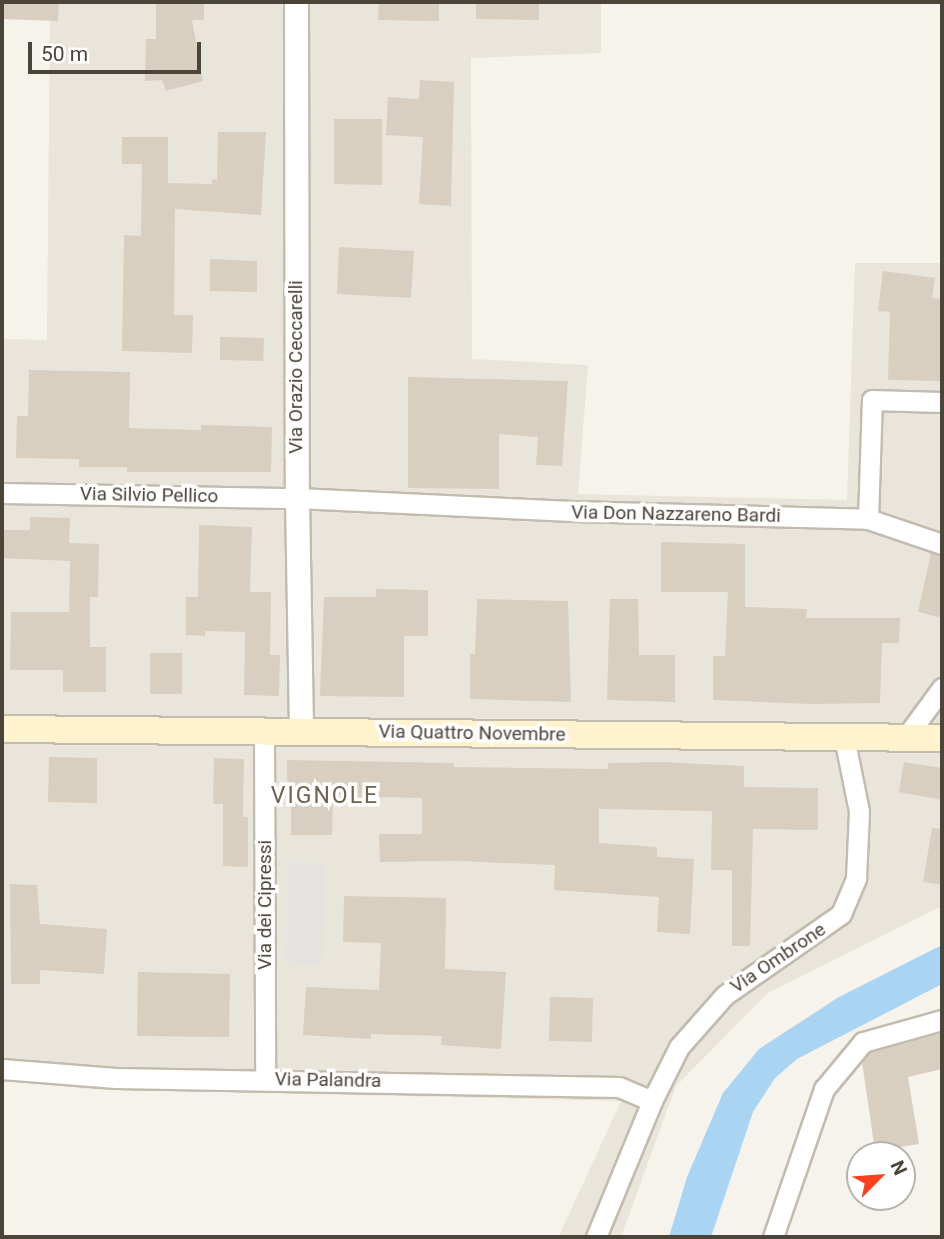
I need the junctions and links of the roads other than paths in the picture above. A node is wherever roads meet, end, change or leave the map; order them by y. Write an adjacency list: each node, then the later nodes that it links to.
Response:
1 (296, 2): 4 (street, Via Orazio Ceccarelli)
2 (942, 402): 5 (street)
3 (2, 493): 4 (street, Via Silvio Pellico)
4 (296, 498): 5 (street, Via Don Nazzareno Bardi); 10 (street, Via Orazio Ceccarelli)
5 (868, 519): 6 (street, Via Don Nazzareno Bardi)
6 (942, 544)
7 (942, 688): 12 (street)
8 (2, 729): 9 (main road, Via Quattro Novembre)
9 (264, 731): 10 (main road, Via Quattro Novembre); 16 (street, Via dei Cipressi)
10 (301, 732): 11 (main road, Via Quattro Novembre)
11 (844, 737): 12 (main road, Via Quattro Novembre); 17 (street, Via Ombrone)
12 (906, 737): 13 (main road, Via Quattro Novembre)
13 (942, 738)
14 (942, 1020): 18 (street)
15 (2, 1069): 16 (street, Via Palandra)
16 (265, 1079): 17 (street, Via Palandra)
17 (652, 1101): 19 (street, Via Ombrone)
18 (774, 1236)
19 (597, 1237)

